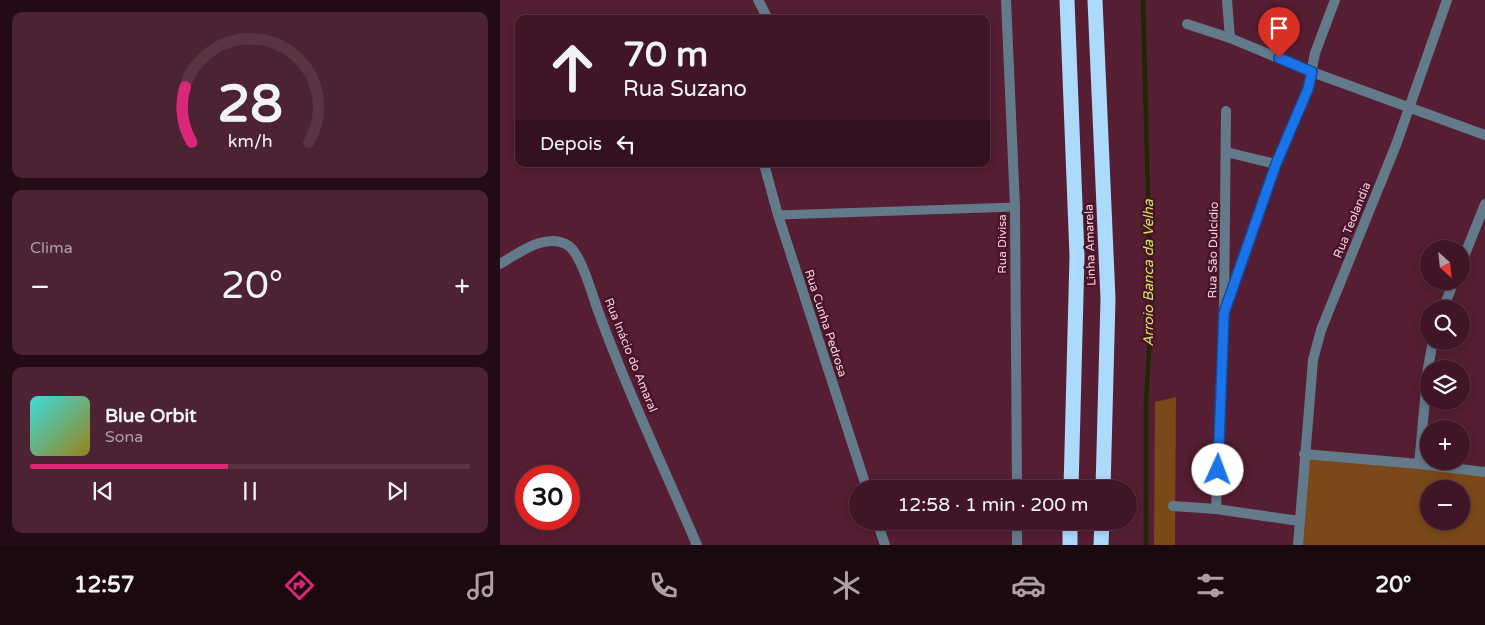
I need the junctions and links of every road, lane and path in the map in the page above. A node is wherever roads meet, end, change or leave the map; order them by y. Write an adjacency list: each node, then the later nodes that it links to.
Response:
1 (758, 0): 8 (street)
2 (1006, 0): 19 (street, Rua Divisa)
3 (1066, 0): 30 (highway, Linha Amarela)
4 (1095, 0): 31 (highway, Linha Amarela)
5 (1227, 0): 10 (street)
6 (1335, 0): 11 (street)
7 (1447, 0): 12 (street, Rua Teolandia)
8 (766, 15)
9 (1187, 24): 10 (street)
10 (1230, 38): 11 (street)
11 (1312, 72): 12 (street); 16 (street)
12 (1410, 106): 14 (street); 25 (street, Rua Teolandia)
13 (1226, 111): 15 (street, Rua São Dulcídio)
14 (1485, 135)
15 (1226, 152): 16 (street); 23 (street, Rua São Dulcídio)
16 (1276, 164): 23 (street)
17 (765, 167): 20 (street, Rua Cunha Pedrosa)
18 (1485, 204): 21 (street)
19 (1014, 206): 20 (lane); 29 (street, Rua Divisa)
20 (778, 215): 28 (street, Rua Cunha Pedrosa)
21 (1470, 242)
22 (500, 264): 39 (street, Rua Inácio do Amaral)
23 (1224, 313): 33 (street, Rua São Dulcídio)
24 (1431, 350): 26 (street)
25 (1304, 454): 26 (street); 34 (street, Rua Teolandia)
26 (1418, 464): 27 (street)
27 (1485, 472)
28 (863, 480)
29 (1017, 480)
30 (1071, 480)
31 (1103, 480)
32 (1173, 506): 33 (street)
33 (1216, 509): 34 (street)
34 (1299, 521): 44 (street, Rua Teolandia)
35 (880, 530): 40 (street)
36 (1017, 530): 41 (street)
37 (1070, 530): 42 (highway)
38 (1102, 530): 43 (highway)
39 (697, 545)
40 (885, 545)
41 (1017, 545)
42 (1070, 545)
43 (1101, 545)
44 (1298, 545)

